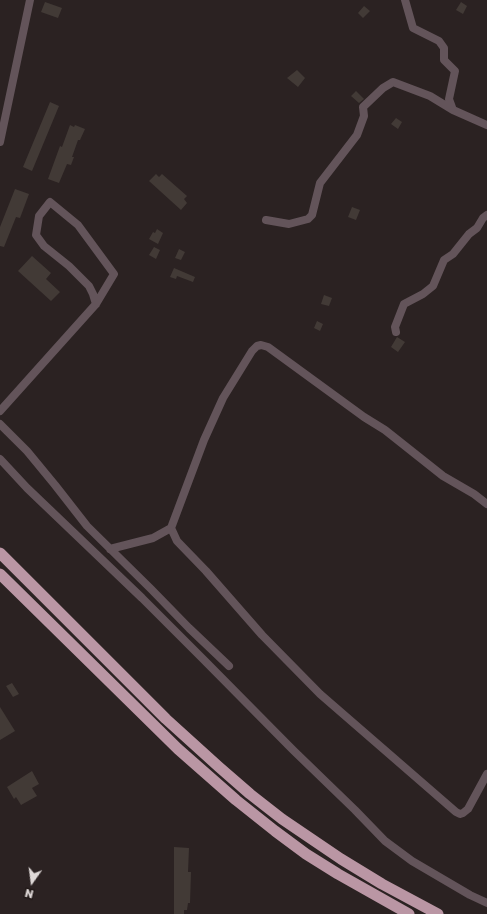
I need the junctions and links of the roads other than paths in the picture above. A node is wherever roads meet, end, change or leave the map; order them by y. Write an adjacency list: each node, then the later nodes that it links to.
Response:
1 (30, 0): 5 (street)
2 (404, 0): 3 (street)
3 (453, 110): 4 (street); 7 (street)
4 (487, 125)
5 (0, 142)
6 (487, 215): 9 (street)
7 (266, 220)
8 (96, 304): 8 (street); 10 (street)
9 (396, 332)
10 (0, 411)
11 (0, 424): 15 (street)
12 (0, 459): 20 (street)
13 (487, 504): 14 (street)
14 (171, 528): 15 (street); 19 (street)
15 (110, 549): 18 (street)
16 (0, 553): 22 (highway)
17 (0, 574): 21 (highway)
18 (230, 666)
19 (487, 774)
20 (487, 903)
21 (409, 914)
22 (438, 914)

